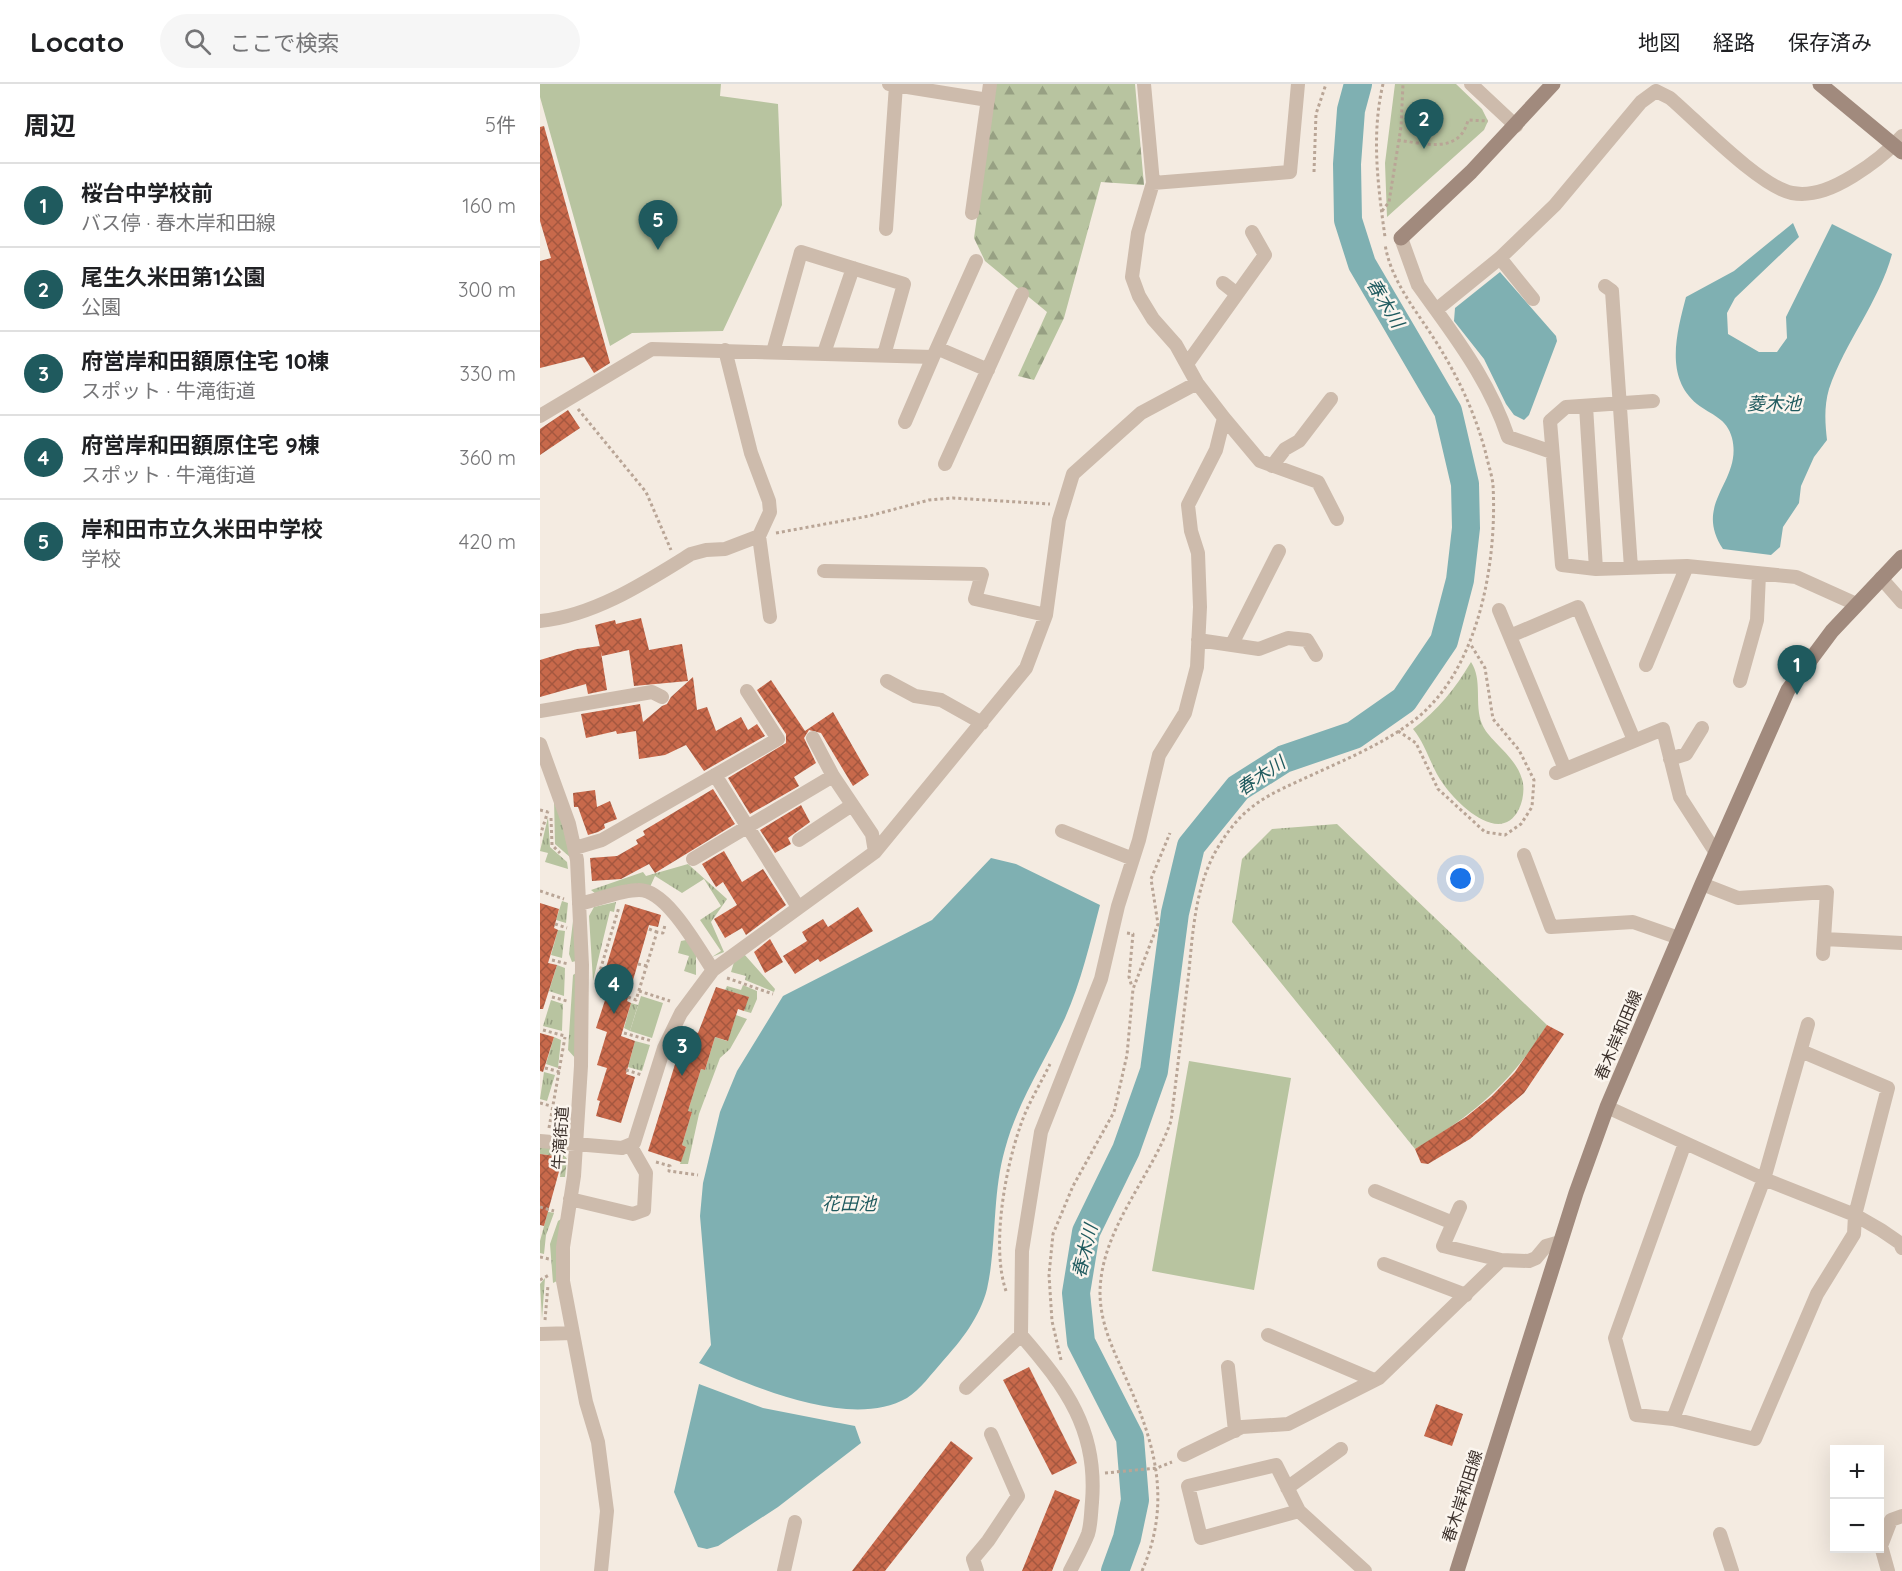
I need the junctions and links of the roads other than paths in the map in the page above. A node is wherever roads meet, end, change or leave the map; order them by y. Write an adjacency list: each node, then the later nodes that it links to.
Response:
1 (990, 84): 8 (street)
2 (1144, 84): 11 (street)
3 (1298, 84): 11 (street)
4 (1471, 84): 9 (street)
5 (1553, 84): 9 (main road)
6 (1820, 84): 10 (main road)
7 (897, 85): 8 (street); 13 (street)
8 (988, 100): 12 (street)
9 (1516, 126): 15 (main road)
10 (1899, 144): 16 (street)
11 (1153, 183): 30 (street)
12 (972, 213)
13 (886, 229)
14 (1252, 232): 22 (street)
15 (1401, 238): 24 (street)
16 (1500, 258): 23 (street); 24 (street)
17 (976, 261): 28 (street)
18 (853, 268): 26 (street); 27 (street); 29 (street)
19 (1223, 283): 22 (street)
20 (1605, 286): 35 (street)
21 (1022, 294): 31 (street)
22 (1237, 294): 30 (street)
23 (1533, 299)
24 (1436, 310): 40 (street)
25 (726, 350): 26 (street); 37 (street); 44 (street)
26 (773, 352): 27 (street)
27 (824, 353): 29 (street)
28 (936, 353): 29 (street); 31 (street); 39 (street)
29 (884, 355)
30 (1187, 364): 32 (street)
31 (988, 370): 41 (street)
32 (1197, 383): 38 (street); 56 (street)
33 (1331, 399): 42 (street)
34 (1653, 401): 35 (street)
35 (1619, 402): 36 (street); 48 (street)
36 (1586, 406): 40 (street); 49 (street)
37 (540, 416)
38 (1224, 418): 42 (street); 60 (street)
39 (905, 422)
40 (1552, 452): 49 (street)
41 (945, 464)
42 (1272, 466): 43 (street)
43 (1337, 519)
44 (759, 536): 57 (street); 58 (street)
45 (1279, 551): 61 (street)
46 (1902, 557): 52 (main road, 春木岸和田線)
47 (1687, 566): 48 (street); 51 (street); 63 (street)
48 (1631, 568): 49 (street)
49 (1596, 569)
50 (824, 571): 56 (street)
51 (1759, 574): 54 (street); 65 (street)
52 (1881, 578): 53 (street); 54 (main road, 春木岸和田線)
53 (1902, 602)
54 (1856, 604): 83 (main road, 春木岸和田線)
55 (1499, 610): 59 (street)
56 (1046, 615): 69 (street)
57 (770, 617)
58 (540, 621)
59 (1510, 636): 72 (street); 72 (street)
60 (1198, 640): 61 (street); 86 (street)
61 (1232, 645): 62 (street)
62 (1316, 655)
63 (1646, 665)
64 (887, 681): 69 (street)
65 (1740, 681)
66 (747, 691): 75 (street)
67 (662, 697): 68 (street)
68 (540, 711)
69 (982, 723): 81 (street)
70 (1702, 728): 74 (street)
71 (813, 738): 76 (street)
72 (1634, 740): 74 (street)
73 (540, 744): 82 (street, 牛滝街道)
74 (1670, 759): 83 (street)
75 (715, 775): 78 (street); 82 (street)
76 (833, 776): 77 (street); 78 (street)
77 (852, 805): 80 (street); 81 (street)
78 (747, 827): 85 (street); 89 (street)
79 (1062, 831): 86 (street)
80 (799, 840)
81 (875, 852): 89 (street)
82 (571, 853): 88 (street, 牛滝街道)
83 (1716, 853): 87 (main road, 春木岸和田線)
84 (1524, 855): 90 (street)
85 (693, 859)
86 (1133, 859): 115 (street)
87 (1702, 884): 90 (main road, 春木岸和田線); 91 (street)
88 (574, 902): 94 (street); 100 (street, 牛滝街道)
89 (798, 907): 94 (street)
90 (1679, 938): 97 (main road, 春木岸和田線)
91 (1824, 939): 92 (street); 93 (street)
92 (1902, 943)
93 (1822, 954)
94 (713, 970): 101 (street)
95 (1808, 1024): 96 (street)
96 (1801, 1051): 102 (street); 106 (street)
97 (1607, 1107): 99 (street); 108 (main road, 春木岸和田線)
98 (545, 1142): 100 (street)
99 (1685, 1143): 102 (street); 120 (street)
100 (577, 1144): 101 (street); 104 (street, 牛滝街道)
101 (630, 1145): 104 (street)
102 (1764, 1179): 106 (street); 120 (street)
103 (1375, 1191): 107 (street)
104 (570, 1199): 113 (street, 牛滝街道)
105 (1460, 1206): 107 (street)
106 (1855, 1215): 109 (street); 120 (street)
107 (1453, 1223): 110 (street)
108 (1560, 1242): 110 (street); 135 (main road, 春木岸和田線)
109 (1901, 1244)
110 (1501, 1260): 112 (street)
111 (1384, 1264): 112 (street)
112 (1466, 1295): 118 (street)
113 (573, 1333): 114 (street); 130 (street, 牛滝街道)
114 (540, 1334)
115 (1021, 1335): 119 (street); 133 (street)
116 (1268, 1335): 118 (street)
117 (1228, 1367): 121 (street)
118 (1374, 1380): 121 (street)
119 (966, 1388)
120 (1673, 1419)
121 (1235, 1431): 124 (street)
122 (991, 1434): 132 (street)
123 (1341, 1449): 125 (street)
124 (1184, 1455)
125 (1287, 1488): 126 (street); 126 (street)
126 (1299, 1511): 134 (street)
127 (1902, 1516): 137 (street)
128 (795, 1522): 131 (street)
129 (1720, 1534): 136 (street)
130 (601, 1571)
131 (784, 1571)
132 (977, 1571)
133 (1070, 1571)
134 (1365, 1571)
135 (1457, 1571)
136 (1732, 1571)
137 (1888, 1571)

